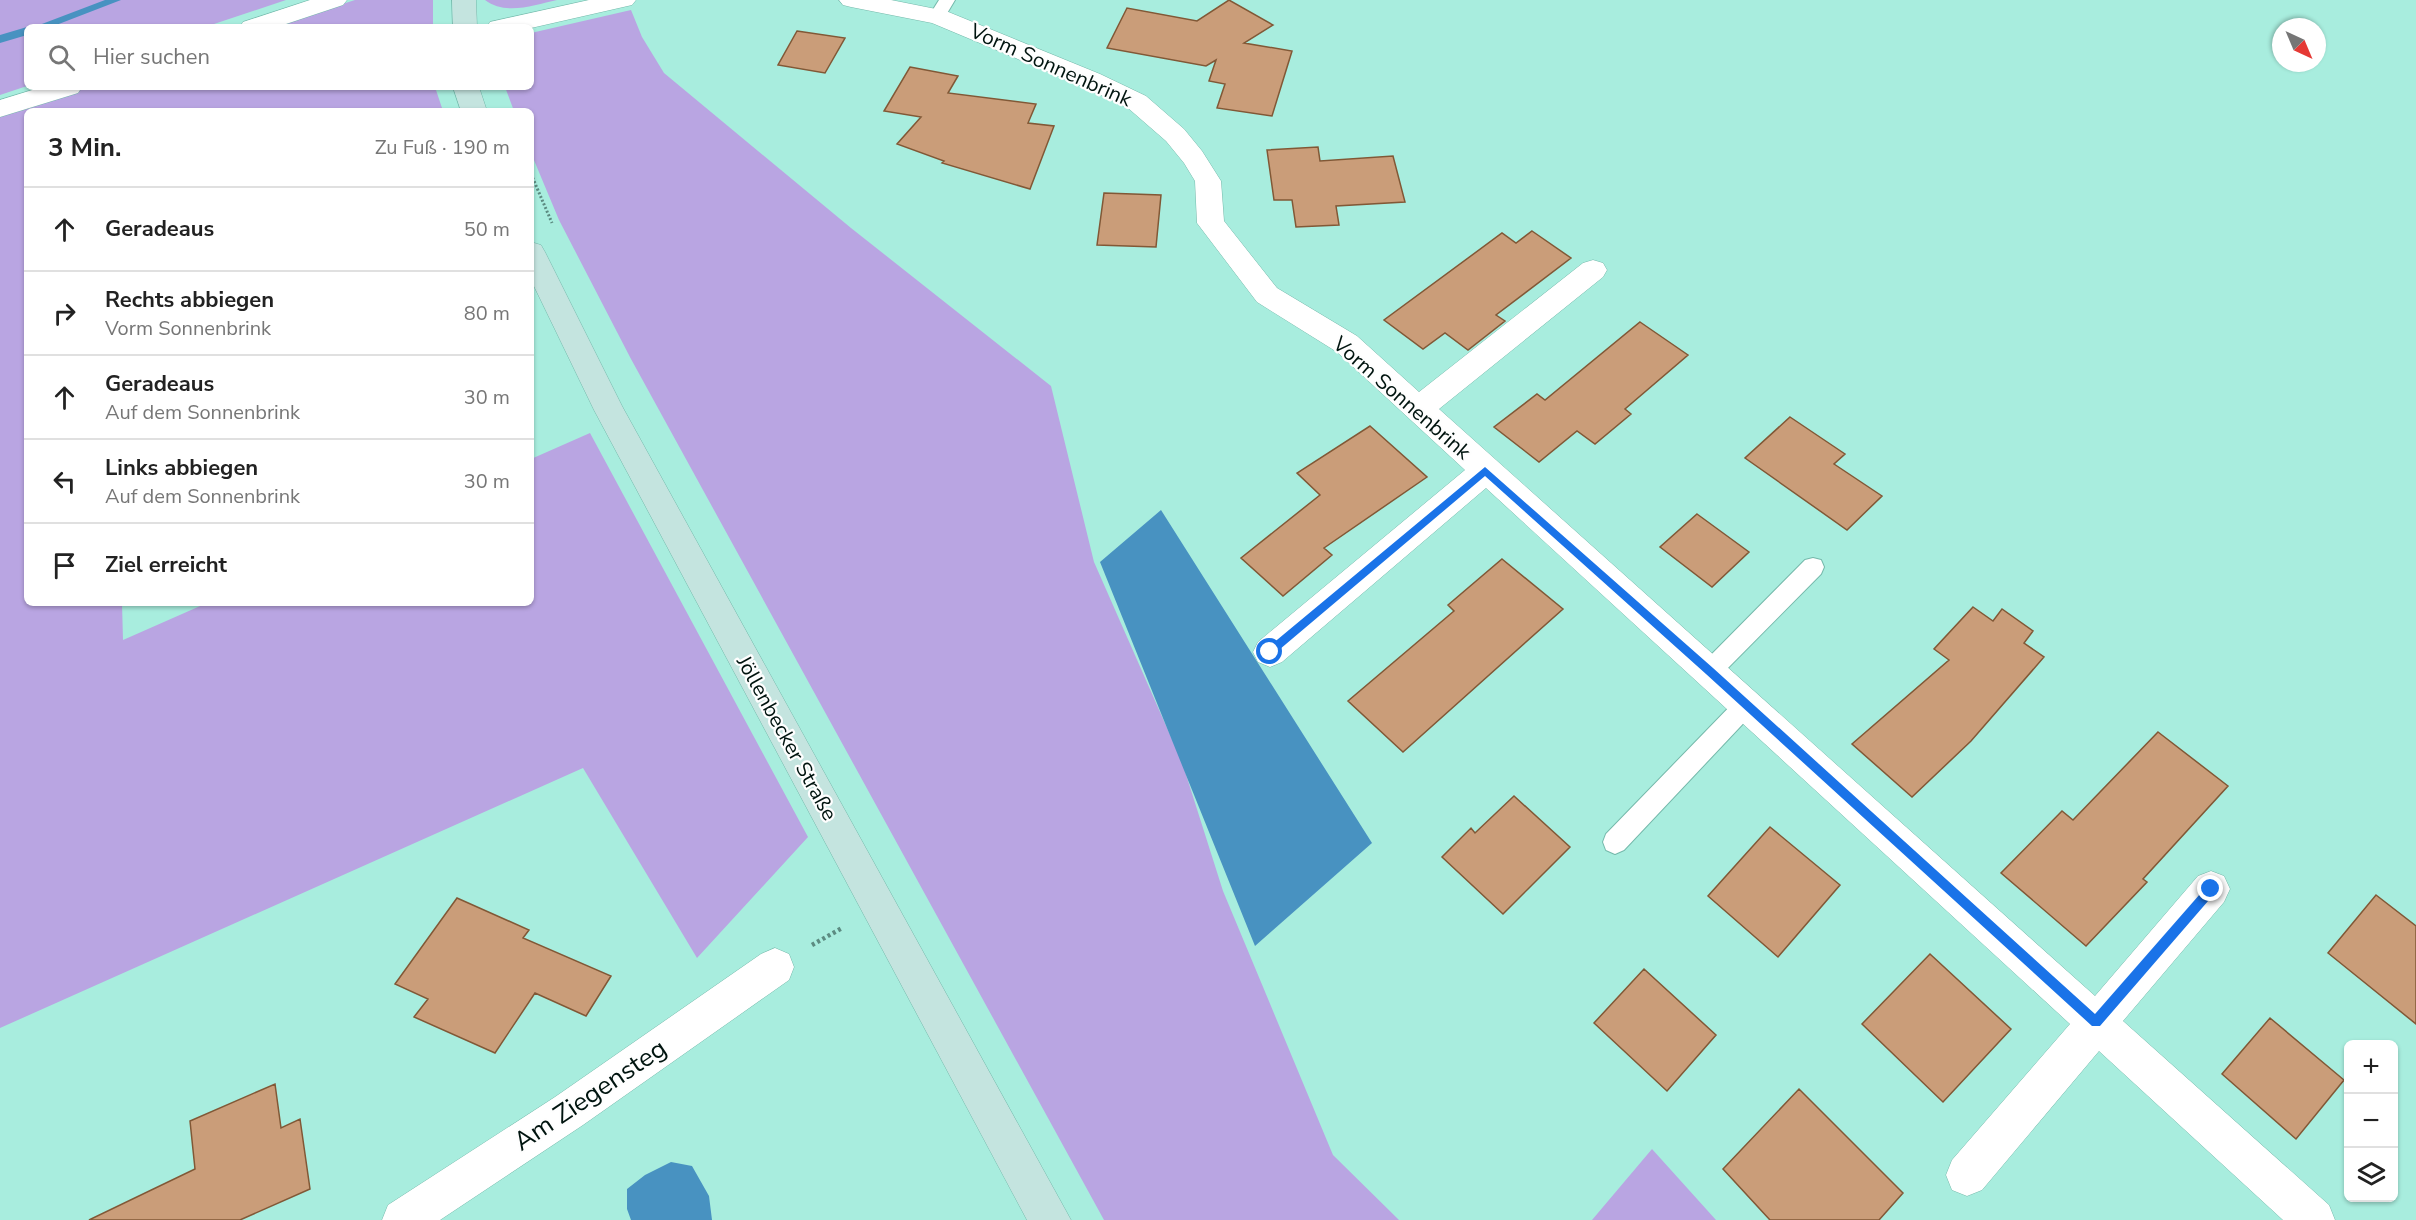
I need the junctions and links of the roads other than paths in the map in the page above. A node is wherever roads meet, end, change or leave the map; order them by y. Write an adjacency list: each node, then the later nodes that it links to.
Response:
1 (335, 0): 6 (street)
2 (464, 0): 7 (main road)
3 (624, 0): 8 (street)
4 (851, 0): 5 (street, Vorm Sonnenbrink)
5 (942, 8): 15 (street, Vorm Sonnenbrink)
6 (261, 24)
7 (465, 24)
8 (513, 24)
9 (60, 90): 12 (street)
10 (467, 90): 11 (main road)
11 (473, 108)
12 (0, 109)
13 (534, 258): 27 (main road, Jöllenbecker Straße)
14 (1593, 270): 15 (street)
15 (1418, 409): 16 (street, Vorm Sonnenbrink)
16 (1485, 471): 18 (street); 19 (street, Vorm Sonnenbrink)
17 (1813, 567): 19 (lane)
18 (1270, 652)
19 (1710, 671): 20 (street, Vorm Sonnenbrink)
20 (1747, 704): 21 (lane); 24 (street, Vorm Sonnenbrink)
21 (1615, 842)
22 (2211, 889): 24 (street)
23 (775, 967): 26 (street, Am Ziegensteg)
24 (2096, 1022): 25 (street); 28 (street, Vorm Sonnenbrink)
25 (1967, 1175)
26 (403, 1220)
27 (1050, 1220)
28 (2314, 1220)

